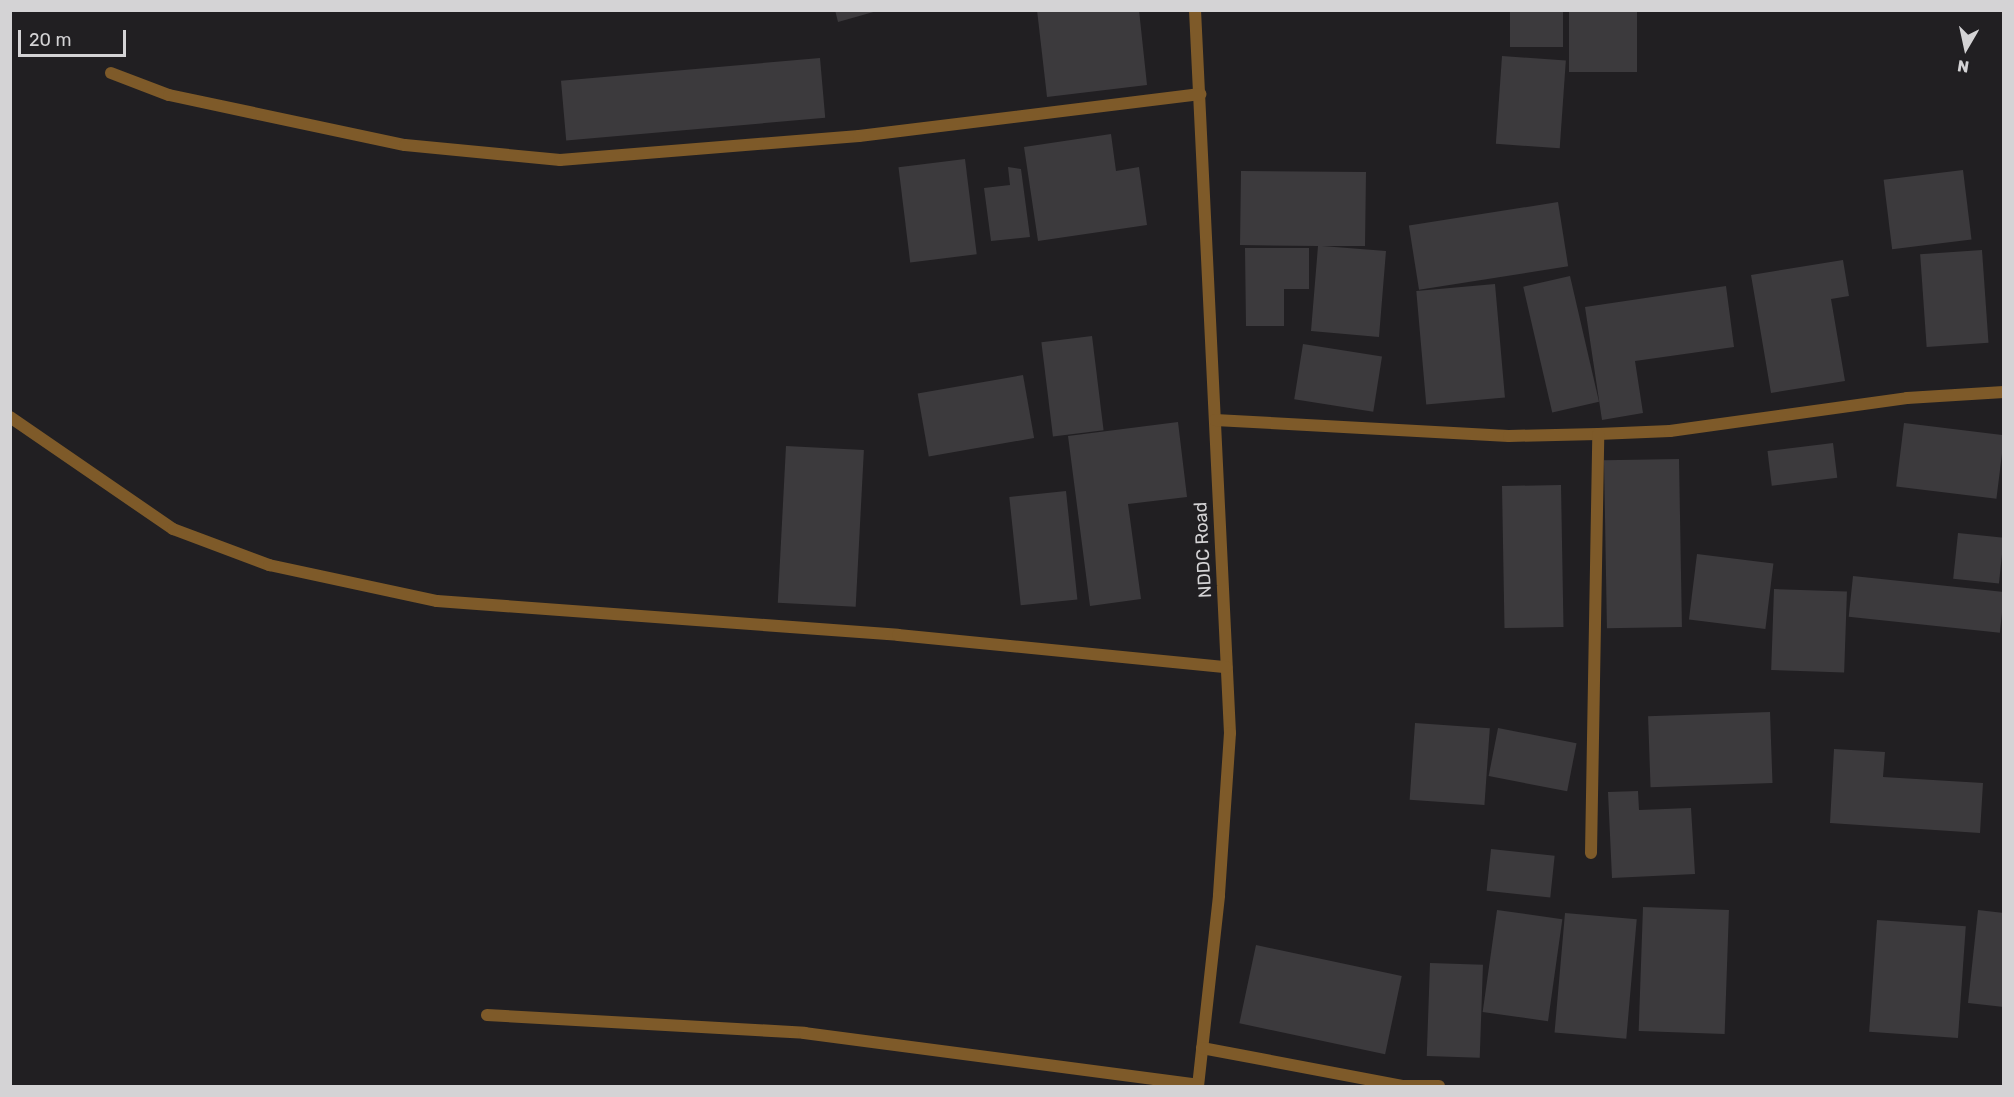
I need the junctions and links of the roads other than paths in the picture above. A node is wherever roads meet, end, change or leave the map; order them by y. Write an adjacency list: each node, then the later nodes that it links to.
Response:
1 (1195, 10): 3 (street, NDDC Road)
2 (111, 73): 3 (street)
3 (1200, 94): 6 (street, NDDC Road)
4 (2004, 392): 7 (street)
5 (10, 417): 8 (street)
6 (1215, 420): 7 (street); 8 (street, NDDC Road)
7 (1598, 434): 9 (street)
8 (1226, 667): 11 (street, NDDC Road)
9 (1591, 853)
10 (488, 1016): 12 (street)
11 (1202, 1048): 12 (street, NDDC Road); 13 (street)
12 (1198, 1085)
13 (1439, 1086)

